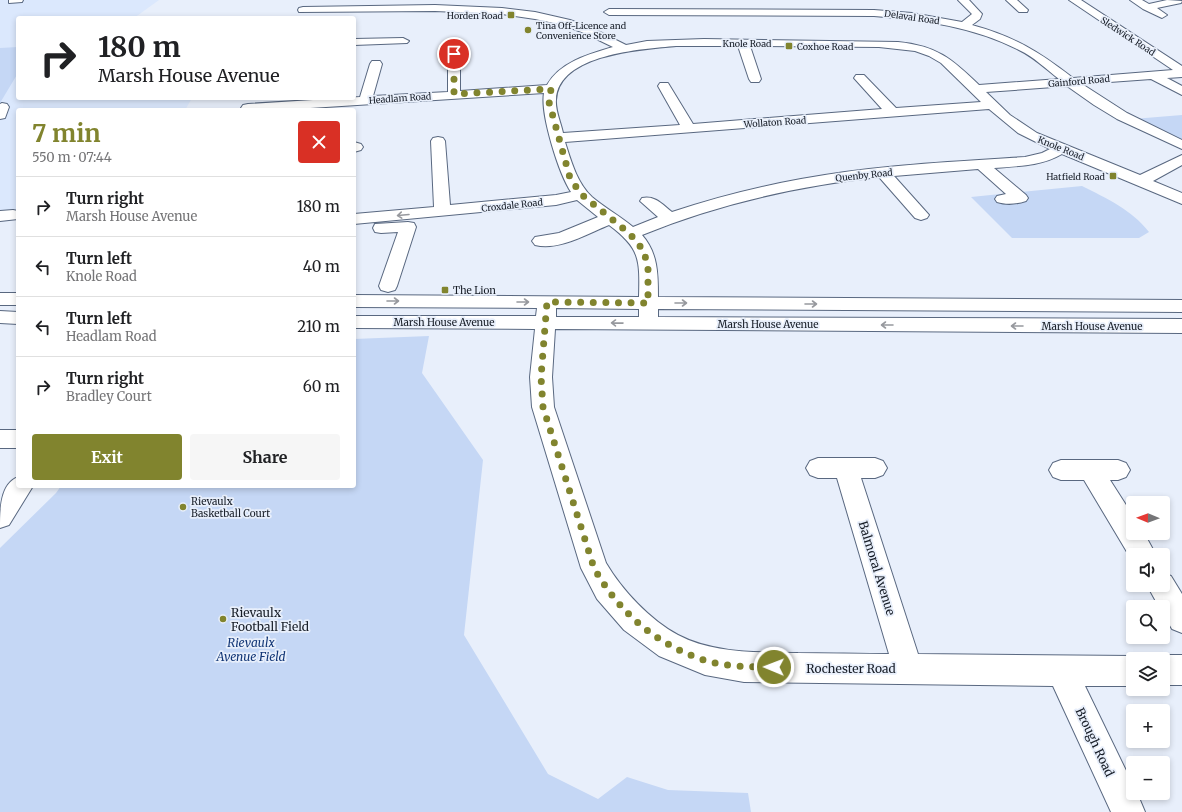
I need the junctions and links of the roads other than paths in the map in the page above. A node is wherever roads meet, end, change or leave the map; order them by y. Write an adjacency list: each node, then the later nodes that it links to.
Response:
1 (309, 0): 16 (street)
2 (389, 0): 11 (street)
3 (609, 0): 13 (street)
4 (730, 0): 14 (street)
5 (963, 0): 19 (street)
6 (1011, 0): 12 (street)
7 (1074, 0): 27 (street, Sledwick Road)
8 (1135, 0): 10 (street)
9 (1178, 1): 10 (street)
10 (1147, 7): 17 (street)
11 (377, 10): 16 (street); 20 (street)
12 (1023, 10)
13 (609, 12): 14 (street, Delaval Road); 20 (street)
14 (735, 12): 15 (street, Delaval Road)
15 (827, 13): 18 (street); 19 (street, Delaval Road)
16 (301, 14)
17 (1162, 15)
18 (834, 24)
19 (964, 26): 31 (street, Delaval Road)
20 (588, 30): 24 (street)
21 (403, 41): 22 (street)
22 (356, 42)
23 (743, 43): 24 (street, Knole Road); 30 (street); 34 (street, Knole Road)
24 (624, 48): 33 (street, Knole Road)
25 (454, 52): 36 (street)
26 (361, 71): 38 (street)
27 (1182, 72): 28 (street, Gainford Road)
28 (1153, 75): 31 (street, Gainford Road); 35 (street)
29 (859, 77): 41 (street)
30 (755, 79)
31 (1069, 82): 34 (street, Gainford Road); 45 (street, Delaval Road)
32 (649, 83): 42 (street)
33 (551, 89): 36 (street, Headlam Road); 43 (street)
34 (976, 89): 40 (street, Knole Road)
35 (1182, 92): 37 (street)
36 (454, 94): 38 (street, Headlam Road)
37 (1163, 94)
38 (366, 100): 39 (street, Headlam Road)
39 (249, 105)
40 (992, 105): 41 (street, Wollaton Road); 46 (street, Knole Road)
41 (893, 113): 42 (street, Wollaton Road)
42 (689, 128): 43 (street, Wollaton Road)
43 (558, 138): 51 (street)
44 (438, 141): 55 (street)
45 (1182, 145)
46 (1062, 148): 48 (street, Quenby Road); 50 (street, Knole Road)
47 (1182, 159): 50 (street)
48 (982, 165): 49 (street, Quenby Road); 52 (street)
49 (883, 173): 56 (street); 58 (street, Quenby Road)
50 (1142, 181): 53 (street, Knole Road)
51 (581, 194): 55 (street, Croxdale Road); 57 (street)
52 (1003, 199)
53 (1182, 199)
54 (648, 201): 58 (street)
55 (442, 211): 59 (street, Croxdale Road, one-way to 59)
56 (920, 215)
57 (610, 218): 61 (street); 62 (street)
58 (669, 218): 61 (street, Quenby Road)
59 (356, 219)
60 (356, 229): 63 (street)
61 (630, 234): 67 (street)
62 (541, 241)
63 (388, 286)
64 (0, 299): 65 (street)
65 (16, 299)
66 (356, 301): 69 (street, Marsh House Avenue, one-way to 69)
67 (648, 303): 68 (street, Marsh House Avenue, one-way to 68); 69 (street, Marsh House Avenue); 73 (street)
68 (1182, 306)
69 (546, 312): 72 (street, Marsh House Avenue); 73 (street, Marsh House Avenue, one-way to 69); 88 (street, Rochester Road)
70 (0, 318): 71 (street)
71 (16, 318)
72 (356, 322)
73 (649, 324): 74 (street, Marsh House Avenue, one-way to 73)
74 (1182, 326)
75 (0, 439): 76 (street)
76 (16, 439)
77 (818, 468): 78 (street)
78 (846, 468): 79 (street); 88 (street, Balmoral Avenue)
79 (875, 468)
80 (1060, 470): 81 (street)
81 (1091, 470): 82 (street); 85 (street)
82 (1118, 470)
83 (20, 488): 84 (street)
84 (0, 517)
85 (1139, 548)
86 (1165, 592): 87 (street)
87 (1182, 619)
88 (908, 668): 91 (street, Rochester Road)
89 (1170, 670): 90 (street)
90 (1182, 670)
91 (1062, 671): 92 (street, Rochester Road); 93 (street, Brough Road)
92 (1126, 671)
93 (1128, 812)

